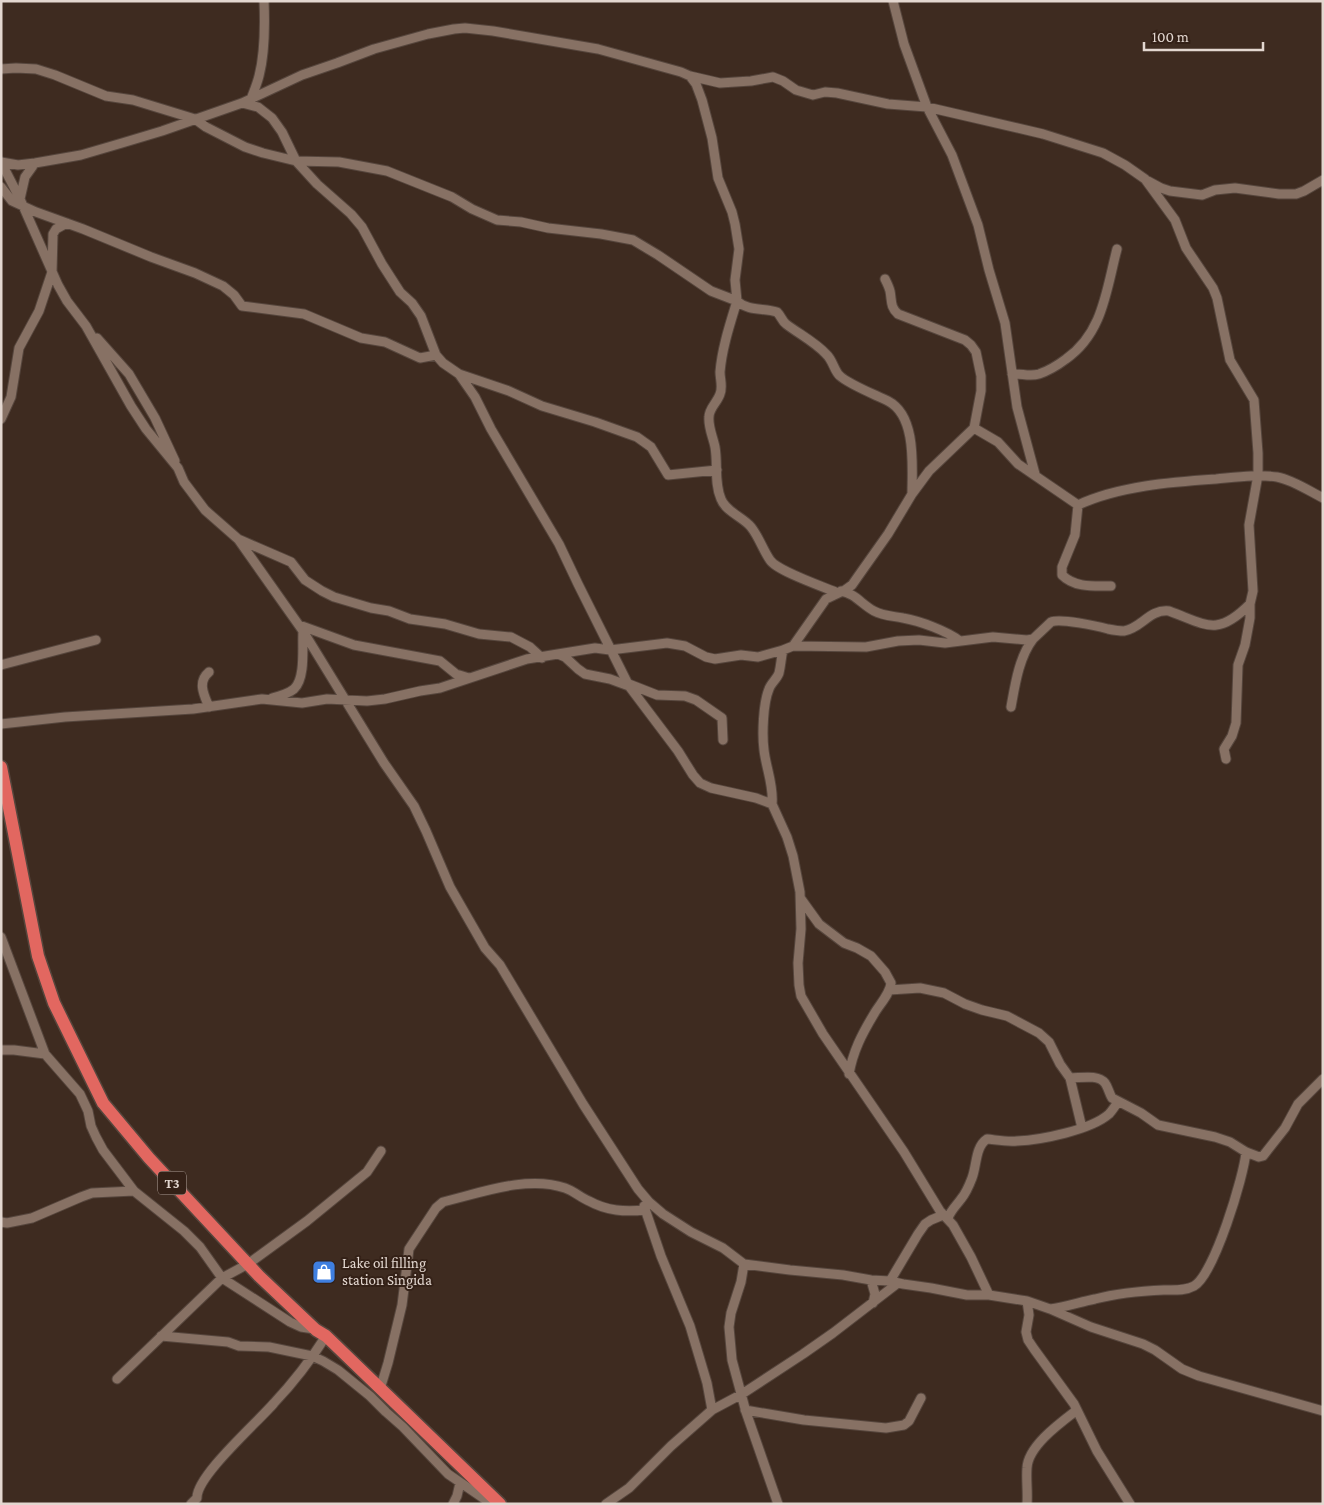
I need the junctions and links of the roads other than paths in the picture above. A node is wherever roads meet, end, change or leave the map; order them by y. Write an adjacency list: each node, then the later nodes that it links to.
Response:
1 (264, 1): 5 (street)
2 (892, 1): 6 (street)
3 (1, 70): 7 (street)
4 (690, 76): 5 (street); 6 (street); 19 (street)
5 (246, 101): 7 (street); 8 (street)
6 (927, 107): 11 (street); 23 (street)
7 (196, 119): 8 (street); 10 (street)
8 (296, 161): 19 (street); 21 (street)
9 (1, 162): 10 (street); 14 (street)
10 (35, 163): 14 (street)
11 (1145, 179): 12 (street); 29 (street)
12 (1323, 180)
13 (1, 187): 14 (street)
14 (21, 202): 15 (street); 17 (street)
15 (67, 223): 17 (street); 21 (street)
16 (1117, 250): 23 (street)
17 (52, 272): 20 (street); 24 (street)
18 (885, 279): 25 (street)
19 (736, 302): 27 (street); 30 (street)
20 (86, 326): 26 (street); 26 (street)
21 (436, 355): 22 (street)
22 (459, 374): 27 (street); 38 (street)
23 (1012, 374): 28 (street)
24 (1, 419)
25 (974, 428): 28 (street); 30 (street)
26 (178, 468): 33 (street)
27 (717, 470): 35 (street)
28 (1035, 474): 32 (street)
29 (1258, 475): 31 (street); 32 (street); 36 (street)
30 (912, 494): 35 (street)
31 (1323, 498)
32 (1078, 505): 34 (street)
33 (238, 539): 37 (street); 47 (street)
34 (1111, 586)
35 (840, 592): 41 (street); 42 (street)
36 (1250, 604): 39 (street); 58 (street)
37 (301, 628): 50 (street); 52 (street); 53 (street)
38 (602, 631): 43 (street); 44 (street)
39 (1033, 639): 41 (street); 55 (street)
40 (96, 640): 48 (street)
41 (960, 641): 42 (street)
42 (793, 646): 45 (street)
43 (589, 649): 44 (street); 46 (street)
44 (610, 650): 45 (street); 51 (street)
45 (784, 650): 60 (street)
46 (558, 654): 47 (street); 51 (street)
47 (542, 658): 50 (street)
48 (1, 665)
49 (209, 672): 54 (street)
50 (469, 678): 53 (street)
51 (629, 685): 57 (street); 60 (street)
52 (270, 699): 53 (street); 54 (street)
53 (344, 699): 73 (street)
54 (209, 707): 56 (street)
55 (1011, 708)
56 (1, 724)
57 (723, 740)
58 (1226, 760)
59 (1, 767): 78 (highway, T3)
60 (772, 804): 61 (street)
61 (801, 899): 63 (street); 66 (street)
62 (1, 937): 65 (street)
63 (889, 990): 66 (street); 67 (street)
64 (1, 1050): 65 (street)
65 (45, 1054): 74 (street)
66 (850, 1074): 76 (street)
67 (1070, 1078): 69 (street); 70 (street)
68 (1323, 1079): 72 (street)
69 (1118, 1102): 70 (street); 72 (street)
70 (1082, 1128): 76 (street)
71 (381, 1152): 78 (street)
72 (1246, 1152): 86 (street)
73 (638, 1189): 75 (street); 79 (street)
74 (134, 1191): 77 (street); 80 (street)
75 (645, 1210): 91 (street); 94 (street)
76 (945, 1217): 82 (street); 83 (street)
77 (1, 1222)
78 (248, 1264): 80 (street); 87 (highway, T3)
79 (744, 1264): 81 (street); 92 (street)
80 (222, 1278): 87 (street); 88 (street)
81 (871, 1280): 82 (street); 85 (street)
82 (894, 1282): 83 (street); 85 (street)
83 (988, 1294): 84 (street)
84 (1027, 1301): 86 (street); 96 (street)
85 (873, 1303): 92 (street)
86 (1050, 1309): 97 (street)
87 (321, 1333): 89 (street); 91 (highway, T3)
88 (161, 1336): 89 (street); 90 (street)
89 (312, 1356): 98 (street); 99 (street)
90 (117, 1379)
91 (380, 1389): 102 (highway, T3)
92 (742, 1394): 94 (street); 95 (street)
93 (922, 1398): 95 (street)
94 (712, 1410): 103 (street)
95 (745, 1410): 104 (street)
96 (1077, 1410): 105 (street); 106 (street)
97 (1323, 1411)
98 (460, 1483): 100 (street); 101 (street)
99 (191, 1504)
100 (453, 1504)
101 (494, 1504)
102 (500, 1504)
103 (606, 1504)
104 (778, 1504)
105 (1027, 1504)
106 (1130, 1504)

